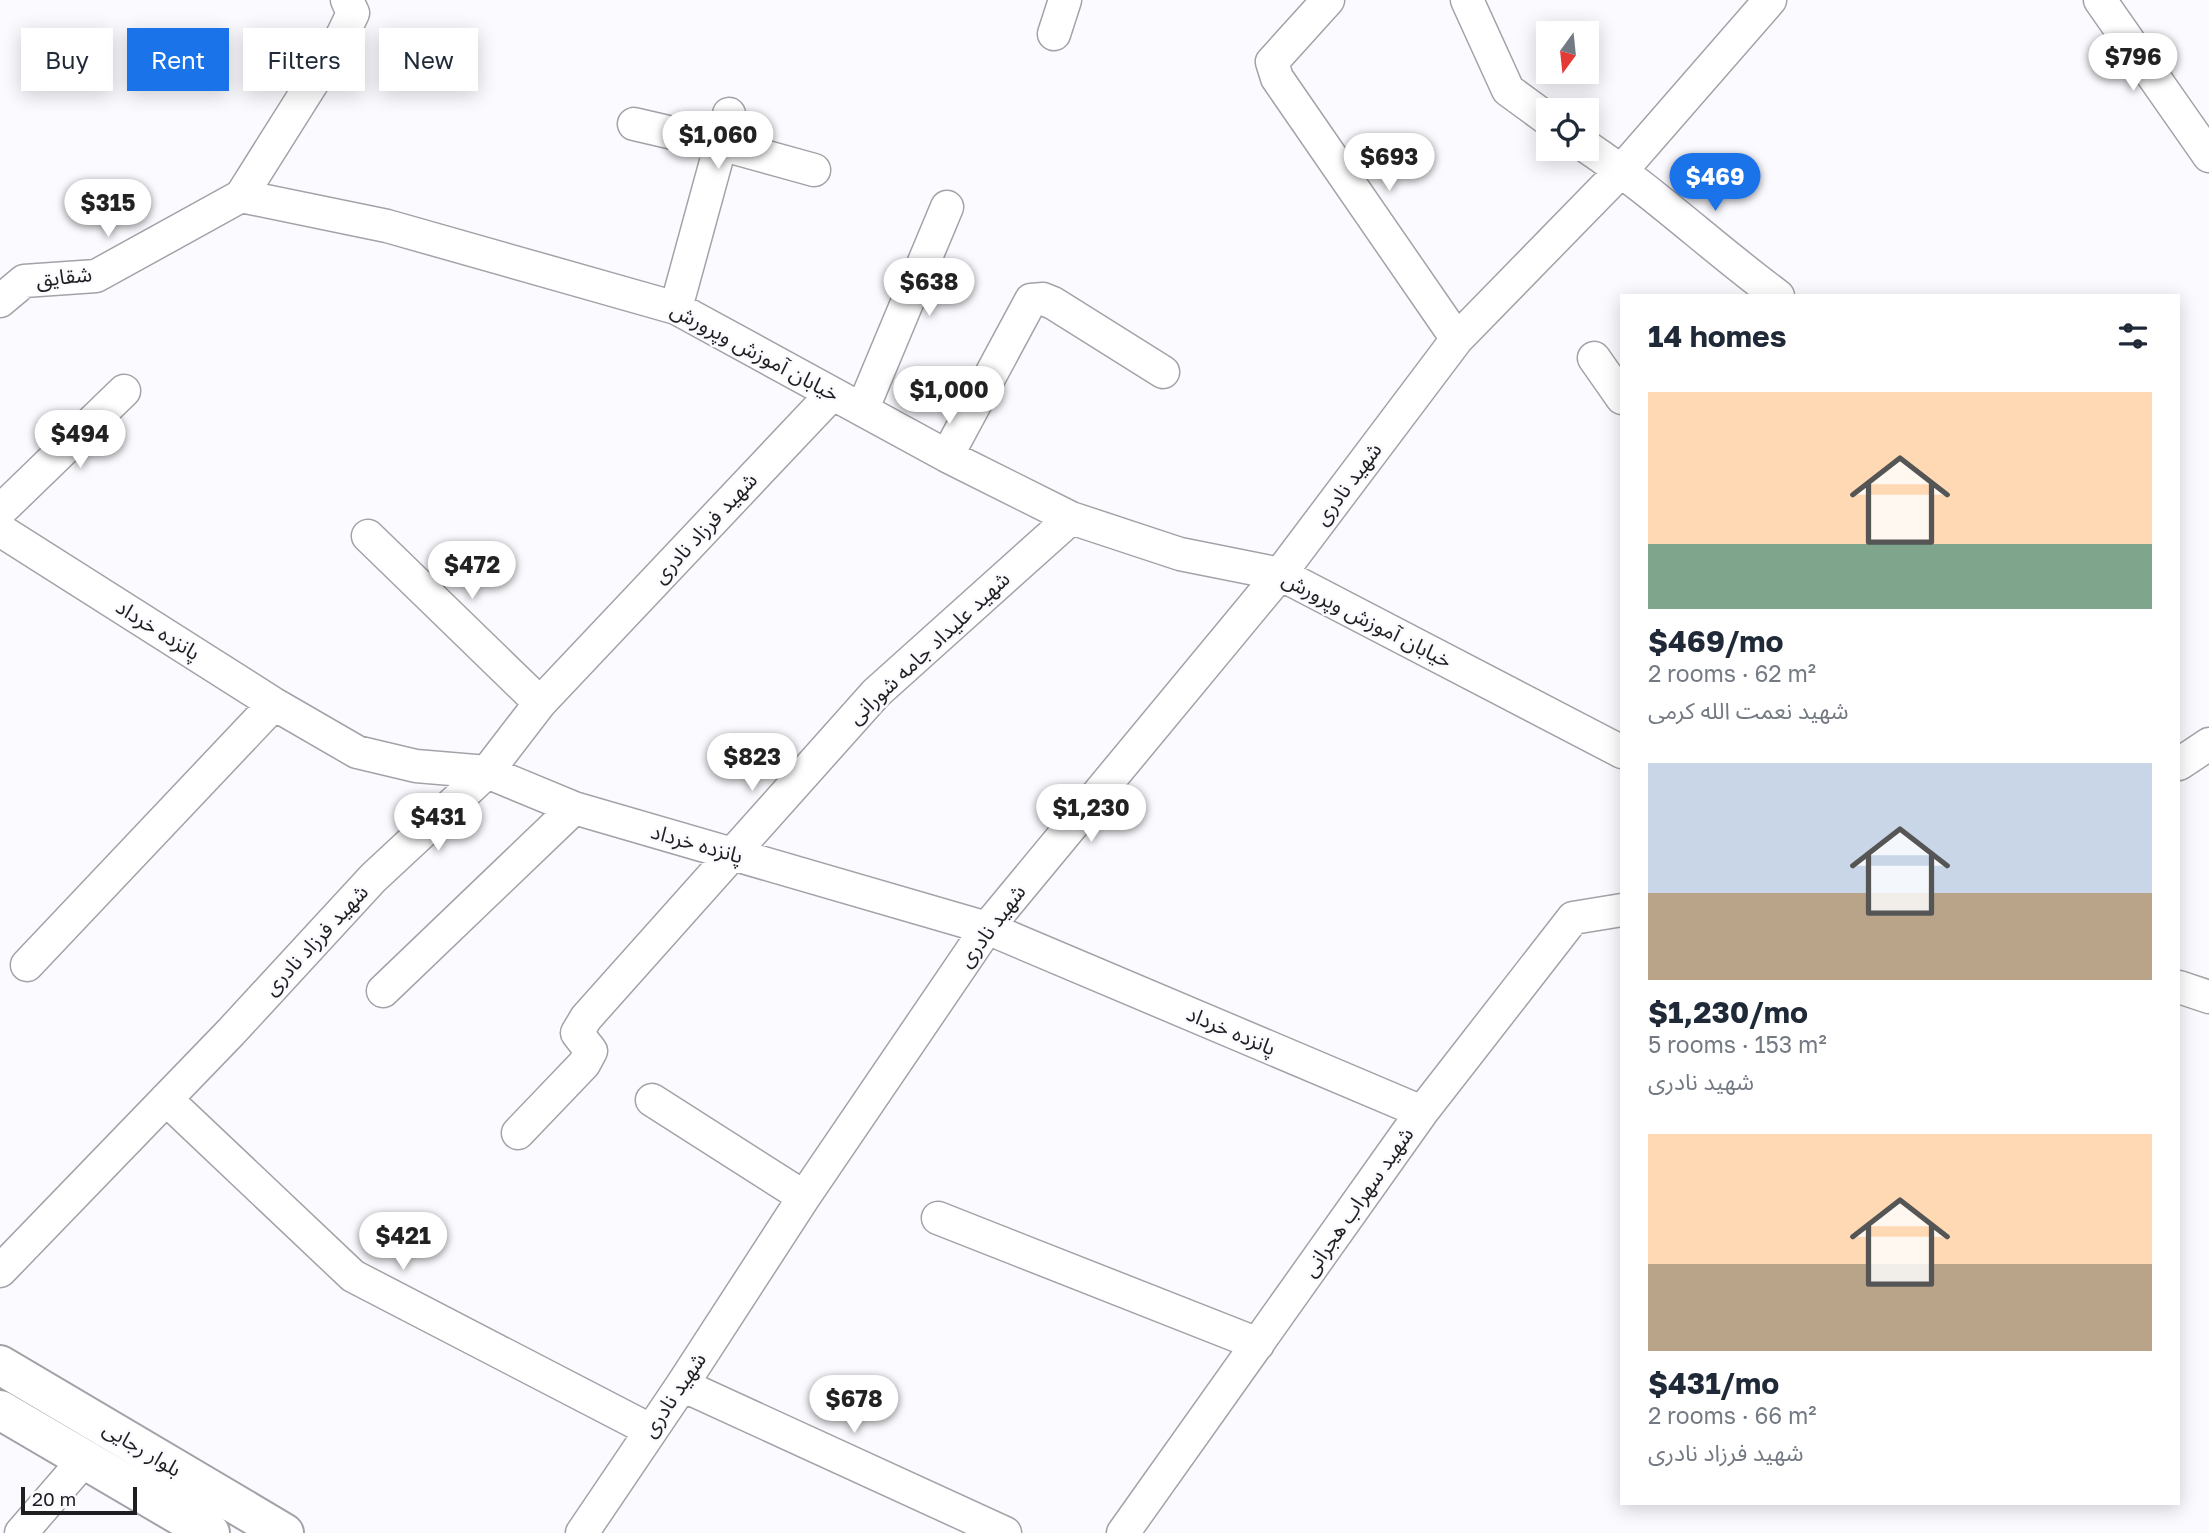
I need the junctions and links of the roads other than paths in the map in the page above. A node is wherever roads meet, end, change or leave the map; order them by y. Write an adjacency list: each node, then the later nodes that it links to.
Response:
1 (347, 0): 16 (street)
2 (1065, 0): 7 (street)
3 (1328, 0): 21 (street)
4 (1467, 0): 8 (street)
5 (1770, 0): 15 (street, شهید نادری)
6 (2099, 0): 13 (street)
7 (1054, 34)
8 (1536, 110)
9 (729, 114): 11 (street)
10 (634, 124): 11 (street)
11 (720, 144): 14 (street); 20 (street)
12 (1599, 154): 15 (street)
13 (2209, 156)
14 (814, 170)
15 (1622, 170): 18 (street); 21 (street, شهید نادری)
16 (241, 196): 19 (street, شقایق); 20 (street, خیابان آموزش وپرورش)
17 (947, 207): 27 (street)
18 (1775, 294)
19 (0, 301)
20 (677, 308): 25 (street, خیابان آموزش وپرورش)
21 (1457, 339): 33 (street, شهید نادری)
22 (1594, 358): 26 (street)
23 (1163, 372): 28 (street)
24 (124, 391): 29 (street)
25 (832, 394): 27 (street, خیابان آموزش وپرورش); 34 (street, شهید فرزاد نادری)
26 (1620, 395)
27 (863, 408): 28 (street, خیابان آموزش وپرورش)
28 (947, 456): 30 (street, خیابان آموزش وپرورش)
29 (0, 510)
30 (1071, 518): 33 (street, خیابان آموزش وپرورش); 41 (street, شهید علیداد جامه شورانی)
31 (0, 530): 35 (street, پانزده خرداد)
32 (368, 536): 34 (street)
33 (1280, 574): 37 (street, خیابان آموزش وپرورش); 43 (street, شهید نادری)
34 (540, 703): 39 (street, شهید فرزاد نادری)
35 (274, 704): 39 (street, پانزده خرداد); 44 (street)
36 (2209, 744): 38 (street)
37 (1620, 751)
38 (2180, 763)
39 (487, 772): 40 (street, پانزده خرداد); 48 (street, شهید فرزاد نادری)
40 (574, 808): 41 (street, پانزده خرداد); 46 (street)
41 (731, 855): 43 (street, پانزده خرداد); 51 (street, شهید علیداد جامه شورانی)
42 (1620, 910): 50 (street, شهید سهراب هجرانی)
43 (987, 928): 50 (street, پانزده خرداد); 52 (street, شهید نادری)
44 (27, 965)
45 (2180, 987): 47 (street)
46 (383, 991)
47 (2209, 997)
48 (166, 1099): 54 (street, شهید فرزاد نادری); 59 (street)
49 (652, 1100): 52 (street)
50 (1422, 1112): 55 (street, شهید سهراب هجرانی)
51 (518, 1133)
52 (804, 1197): 57 (street, شهید نادری)
53 (938, 1217): 55 (street)
54 (0, 1271)
55 (1258, 1344): 66 (street, شهید سهراب هجرانی)
56 (0, 1364): 63 (main road, بلوار رجایی)
57 (682, 1385): 59 (street, شهید نادری); 65 (street)
58 (0, 1410): 60 (main road, بلوار رجایی)
59 (650, 1430): 64 (street, شهید نادری)
60 (85, 1460): 61 (street); 62 (main road, بلوار رجایی)
61 (21, 1533)
62 (210, 1533)
63 (284, 1533)
64 (582, 1533)
65 (1005, 1533)
66 (1123, 1533)

